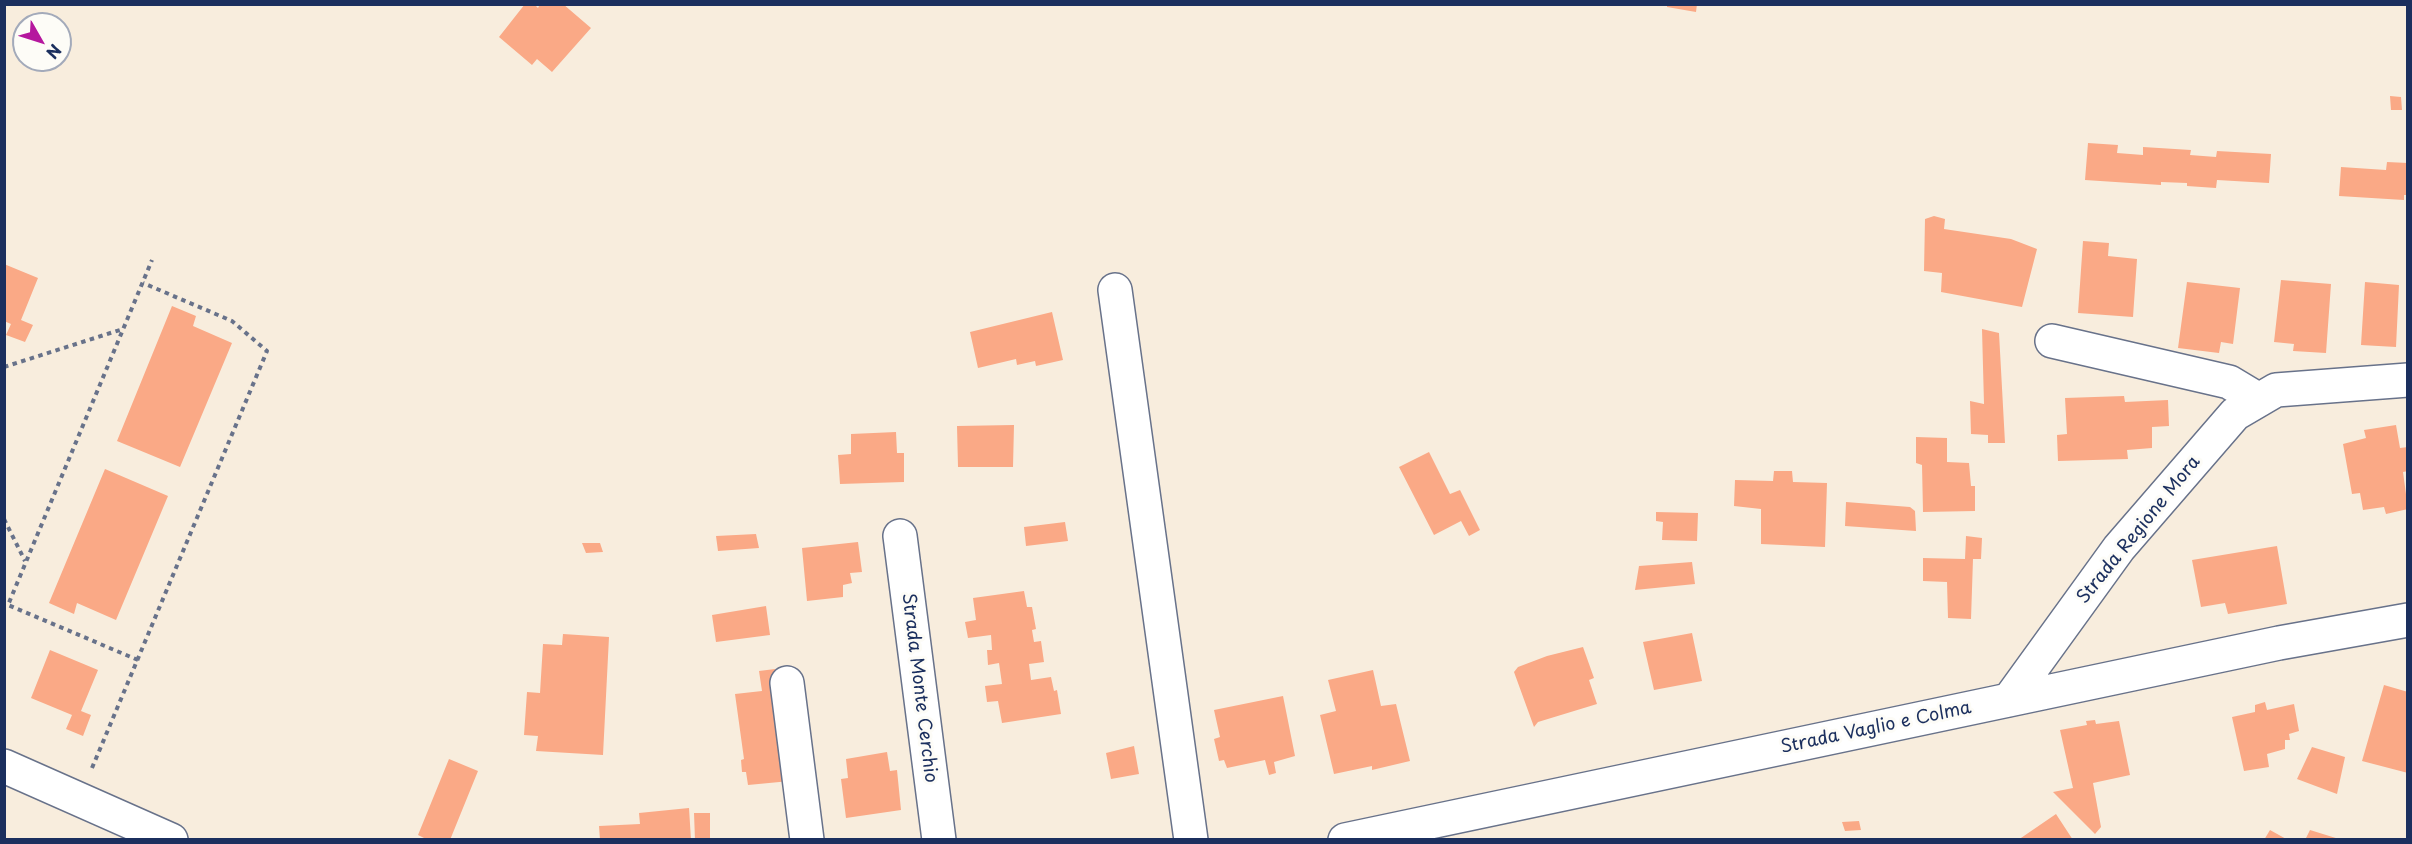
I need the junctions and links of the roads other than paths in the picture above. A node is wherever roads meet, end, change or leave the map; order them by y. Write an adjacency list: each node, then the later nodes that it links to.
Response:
1 (1115, 290): 13 (street)
2 (2052, 341): 4 (street)
3 (2408, 380): 4 (street, Strada Regione Mora)
4 (2259, 400): 8 (street, Strada Regione Mora)
5 (900, 536): 12 (street, Strada Monte Cerchio)
6 (2408, 620): 8 (street, Strada Vaglio e Colma)
7 (787, 683): 11 (street)
8 (2009, 700): 14 (street, Strada Vaglio e Colma)
9 (4, 766): 10 (street)
10 (171, 840)
11 (807, 840)
12 (939, 840)
13 (1191, 840)
14 (1345, 840)

